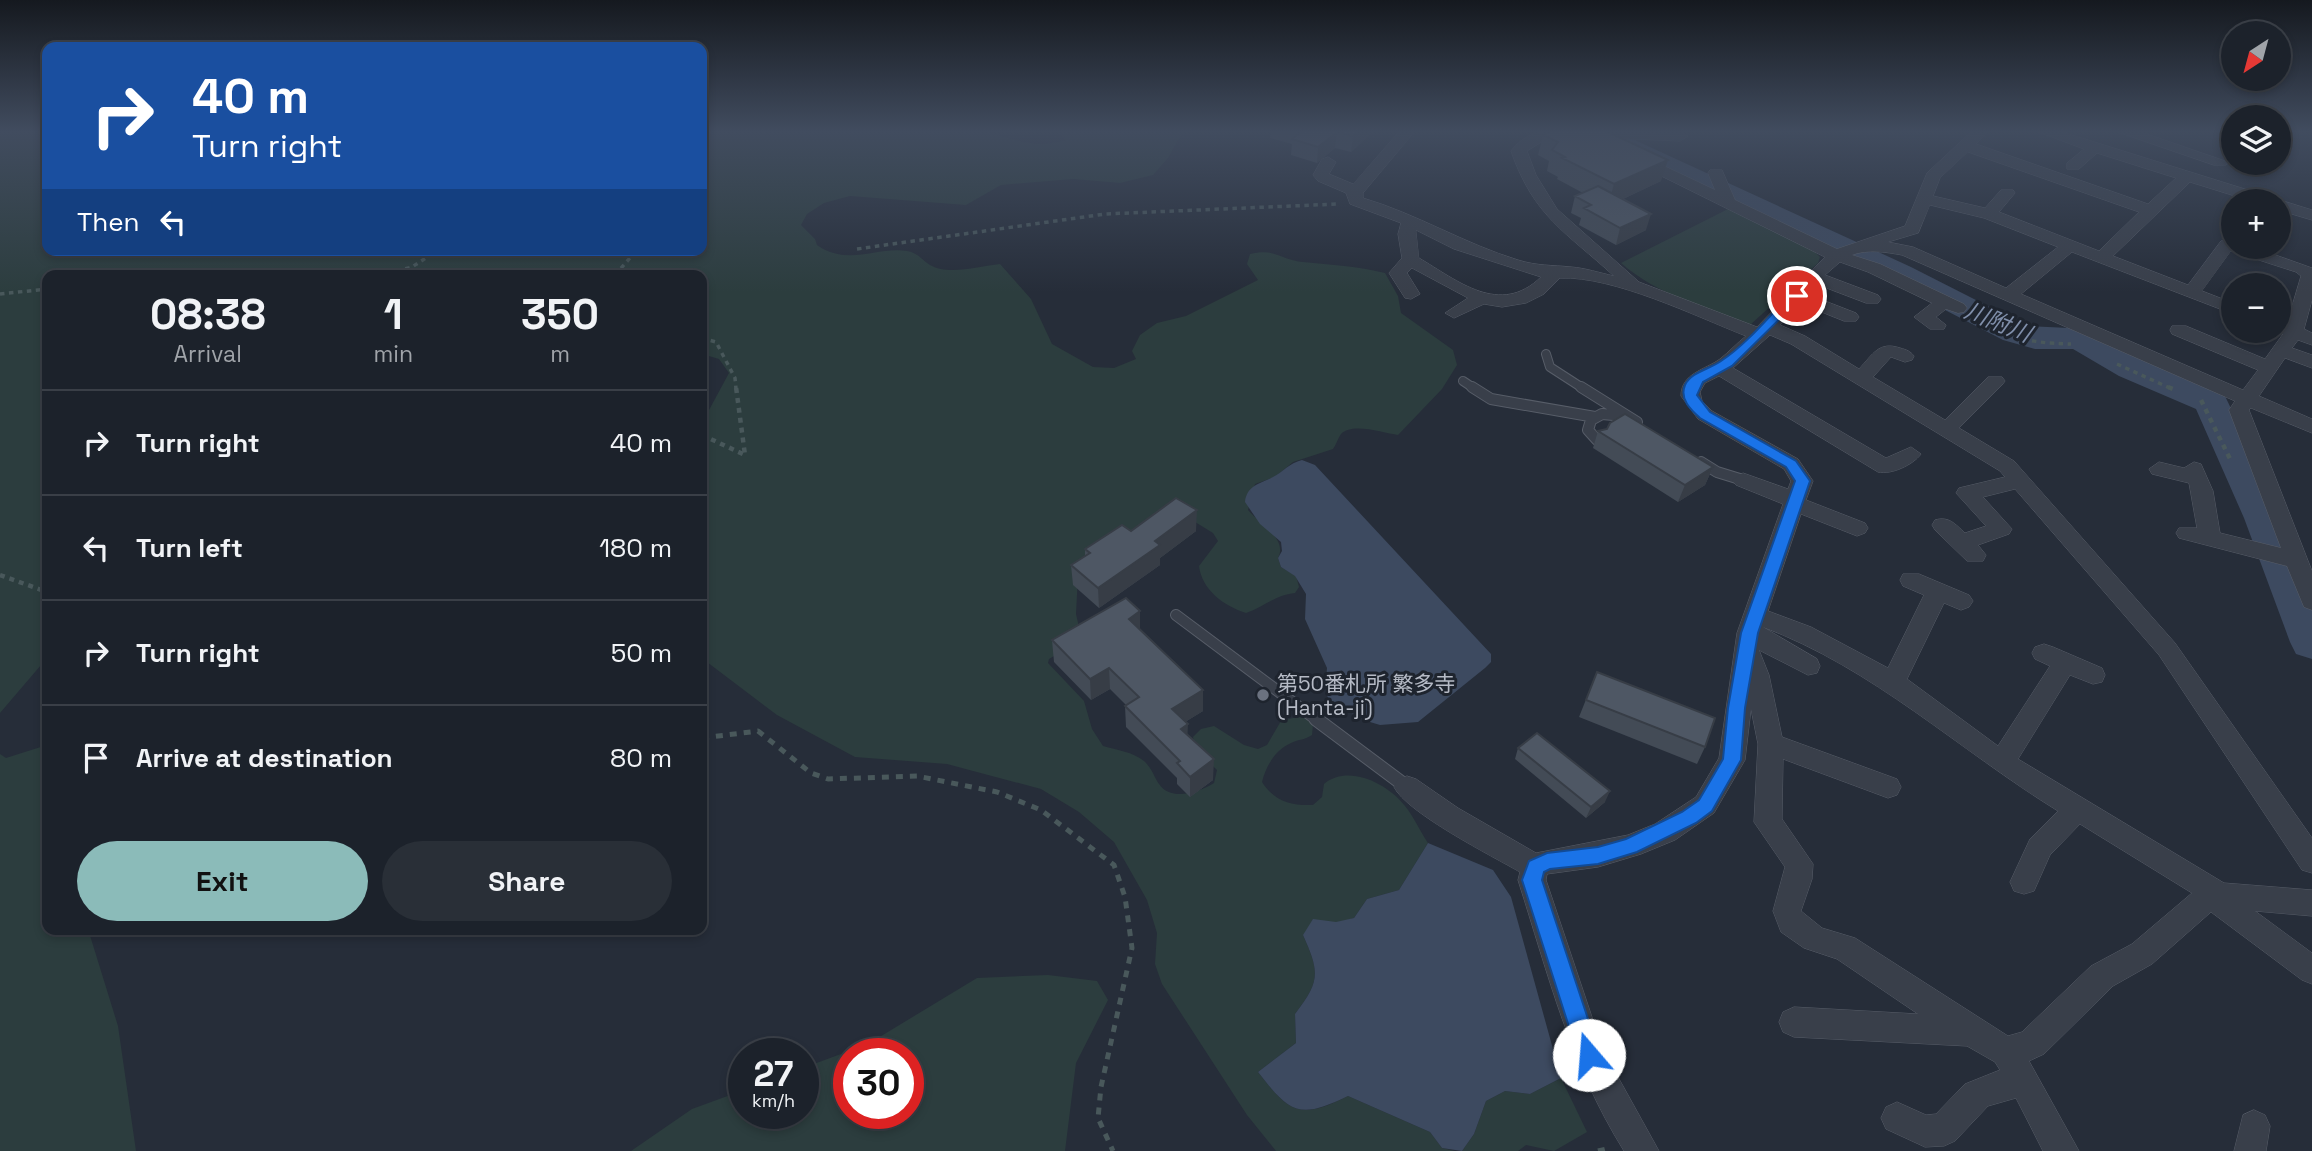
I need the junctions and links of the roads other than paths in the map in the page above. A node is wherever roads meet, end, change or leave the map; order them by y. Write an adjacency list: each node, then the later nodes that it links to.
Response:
1 (1336, 185): 13 (street)
2 (1365, 185): 13 (street)
3 (1533, 185): 31 (street)
4 (1699, 185): 14 (street)
5 (1721, 185): 14 (street)
6 (1930, 185): 15 (street)
7 (2076, 185): 18 (street)
8 (2178, 185): 18 (street)
9 (2211, 185): 10 (street)
10 (2218, 187): 11 (street)
11 (2225, 189)
12 (2007, 193): 19 (street)
13 (1356, 196): 21 (street)
14 (1726, 197): 24 (street)
15 (1924, 199): 19 (street); 22 (street)
16 (2291, 209): 20 (street)
17 (1782, 210): 24 (street)
18 (2151, 211): 26 (street)
19 (1989, 214): 23 (street)
20 (2312, 215)
21 (1409, 221): 28 (street); 29 (street)
22 (1875, 246): 24 (street); 34 (street)
23 (2070, 246): 26 (street); 34 (street)
24 (1845, 252): 30 (street); 41 (street)
25 (2221, 254): 33 (street)
26 (2100, 259): 33 (street)
27 (2275, 259): 44 (street)
28 (1411, 260): 32 (street); 36 (street)
29 (1555, 273): 31 (street); 36 (street)
30 (1815, 277): 35 (street); 37 (street)
31 (1633, 286): 43 (street)
32 (1411, 293)
33 (2191, 293): 38 (street)
34 (2008, 295): 54 (street)
35 (1797, 296): 40 (street); 43 (street)
36 (1480, 299): 39 (street)
37 (1872, 299)
38 (2221, 304)
39 (1454, 313)
40 (1850, 317)
41 (1937, 325)
42 (2179, 330): 50 (street)
43 (1763, 331): 49 (street); 51 (street)
44 (2295, 332): 45 (street)
45 (2282, 350): 48 (street); 50 (street)
46 (1546, 354): 55 (lane)
47 (1905, 356): 51 (street)
48 (2312, 362)
49 (1720, 368): 61 (street); 66 (street)
50 (2270, 368): 54 (street)
51 (1861, 378): 58 (street)
52 (1965, 380): 58 (street)
53 (1463, 381): 56 (lane)
54 (2248, 400): 57 (street); 71 (street)
55 (1628, 416): 56 (lane); 59 (lane)
56 (1595, 417): 60 (lane)
57 (2312, 427)
58 (1947, 429): 65 (street)
59 (1650, 430)
60 (1597, 440)
61 (1911, 454)
62 (1695, 458): 64 (lane)
63 (2158, 470): 70 (street)
64 (1743, 480): 66 (street)
65 (2020, 481): 67 (street); 86 (street)
66 (1794, 501): 68 (street); 77 (street)
67 (1943, 525)
68 (1857, 528)
69 (2187, 533): 70 (street)
70 (2210, 539): 71 (street)
71 (2290, 552): 75 (street)
72 (1911, 580): 73 (street)
73 (1938, 591): 74 (street); 80 (street)
74 (1961, 601)
75 (2312, 601)
76 (1176, 615): 83 (lane)
77 (1750, 634): 78 (street); 80 (street); 81 (street); 87 (street)
78 (1808, 666)
79 (2094, 675): 82 (street)
80 (1893, 682): 82 (street)
81 (1771, 744): 84 (street); 93 (street)
82 (2002, 762): 85 (street)
83 (1407, 787): 87 (street)
84 (1888, 787)
85 (2077, 809): 88 (street); 89 (street)
86 (2312, 861)
87 (1535, 867): 97 (street)
88 (2024, 882)
89 (2217, 896): 90 (street); 91 (street); 94 (street)
90 (2312, 903)
91 (2312, 970)
92 (1794, 1022): 93 (street)
93 (1970, 1031): 94 (street)
94 (2006, 1051): 95 (street)
95 (2022, 1081): 96 (street); 98 (street)
96 (1897, 1118)
97 (1643, 1151)
98 (2063, 1151)

